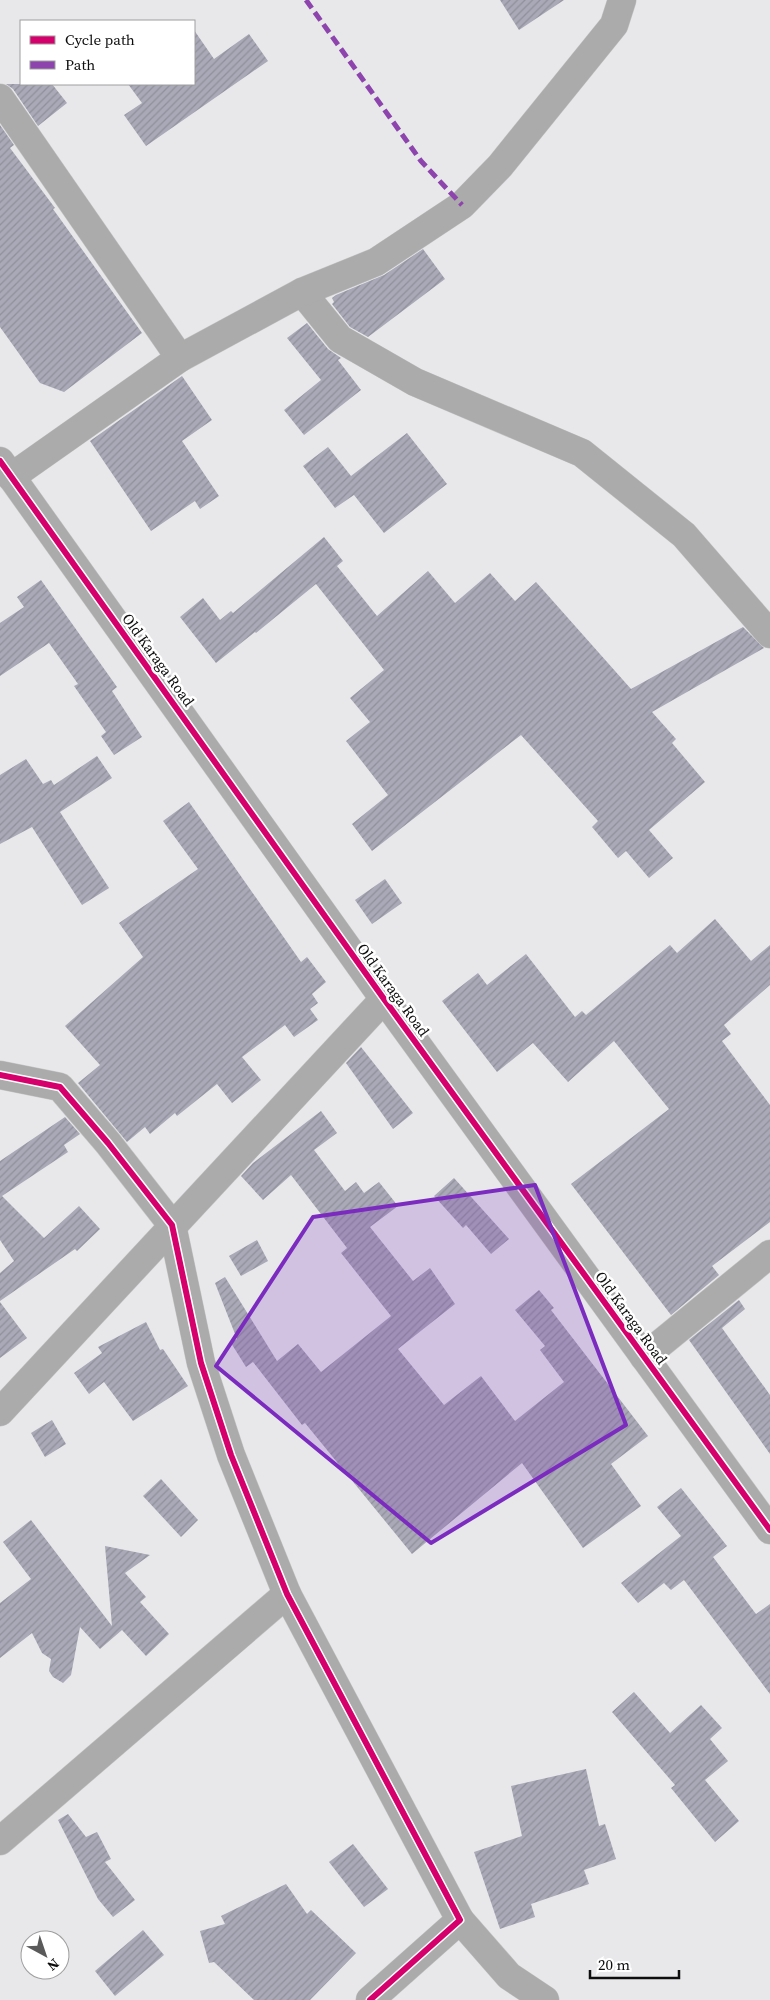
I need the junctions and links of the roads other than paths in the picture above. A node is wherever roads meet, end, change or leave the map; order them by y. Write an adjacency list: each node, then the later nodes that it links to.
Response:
1 (622, 0): 3 (street)
2 (0, 98): 4 (street)
3 (302, 292): 4 (street); 6 (street)
4 (180, 358): 5 (street)
5 (6, 469): 7 (street, Old Karaga Road)
6 (770, 634)
7 (384, 999): 9 (street); 11 (street, Old Karaga Road)
8 (0, 1075): 9 (street)
9 (172, 1225): 12 (street); 14 (street)
10 (770, 1254): 11 (street)
11 (644, 1357): 13 (street, Old Karaga Road)
12 (0, 1412)
13 (770, 1530)
14 (287, 1594): 15 (street); 16 (street)
15 (0, 1841)
16 (460, 1920): 17 (street); 18 (street)
17 (370, 2000)
18 (544, 2000)

